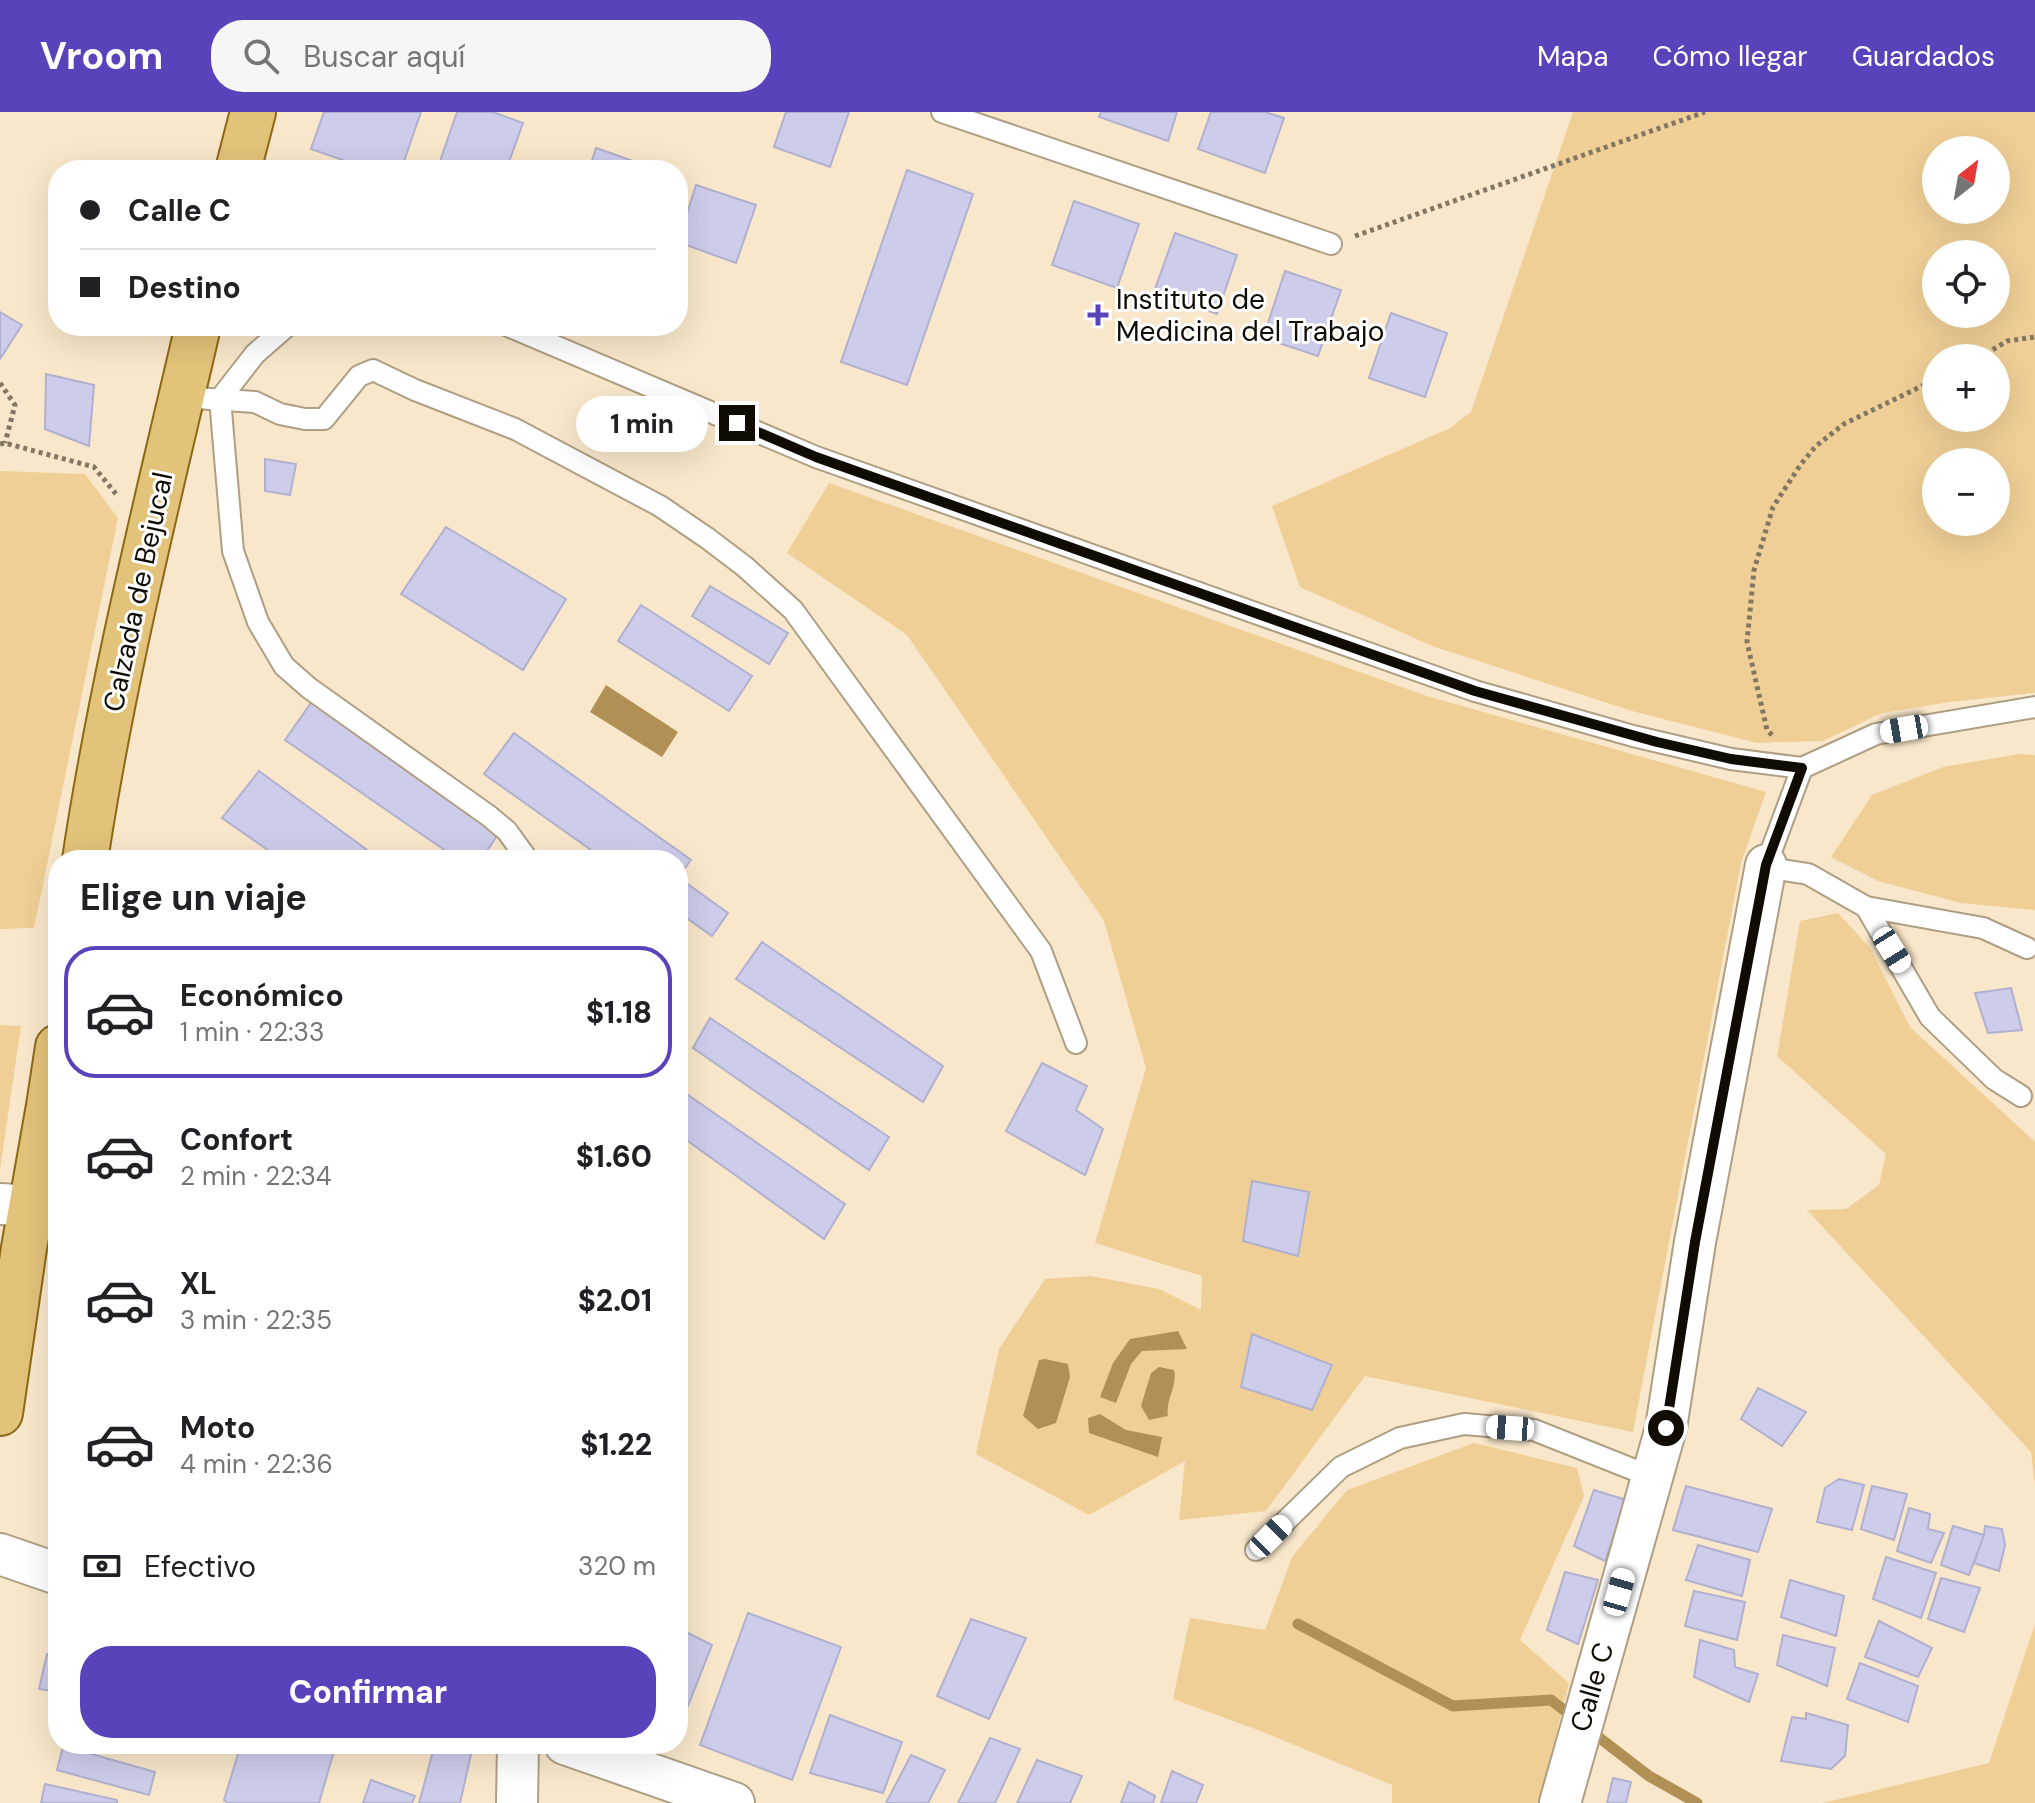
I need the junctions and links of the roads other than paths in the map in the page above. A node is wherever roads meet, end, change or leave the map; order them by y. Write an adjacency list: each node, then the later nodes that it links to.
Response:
1 (253, 112): 3 (main road)
2 (942, 112): 4 (lane)
3 (241, 160)
4 (1331, 244)
5 (198, 336): 8 (main road, Calzada de Bejucal)
6 (276, 336): 8 (lane)
7 (532, 336): 10 (lane)
8 (201, 398): 11 (main road, Calzada de Bejucal); 12 (lane); 16 (lane)
9 (2035, 707): 10 (lane)
10 (1802, 768): 13 (lane)
11 (87, 850)
12 (521, 850)
13 (1766, 865): 14 (lane); 22 (street, Calle C)
14 (1866, 907): 15 (lane); 18 (lane)
15 (2027, 948)
16 (1076, 1043)
17 (48, 1085): 19 (main road)
18 (2021, 1096)
19 (16, 1205): 20 (main road)
20 (12, 1247): 21 (main road)
21 (0, 1413)
22 (1652, 1477): 23 (lane); 30 (street, Calle C)
23 (1256, 1550)
24 (0, 1554): 25 (street)
25 (48, 1571)
26 (518, 1754): 28 (street)
27 (594, 1754): 29 (street)
28 (517, 1803)
29 (734, 1803)
30 (1560, 1803)

